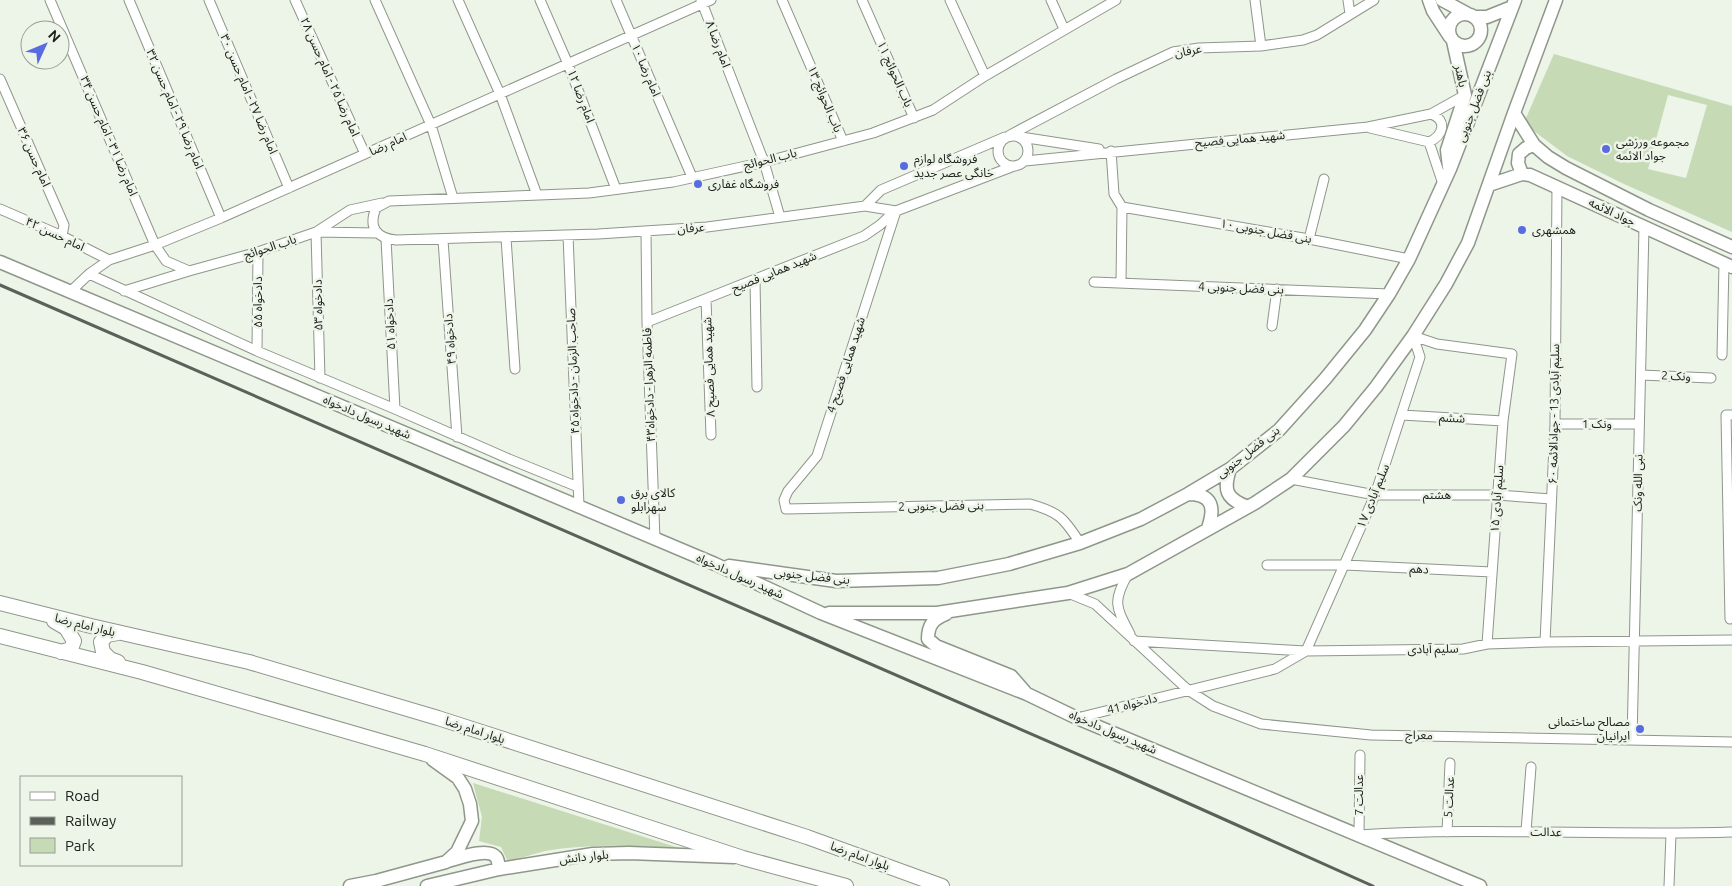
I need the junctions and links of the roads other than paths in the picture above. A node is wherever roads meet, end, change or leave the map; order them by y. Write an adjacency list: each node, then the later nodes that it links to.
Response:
1 (50, 0): 76 (street, امام رضا ۳۱ - امام حسن ۳۴)
2 (129, 0): 65 (street, امام رضا ۲۹ - امام حسن ۳۲)
3 (209, 0): 55 (street, امام رضا ۲۷ - امام حسن ۳۰)
4 (295, 0): 44 (street, امام رضا ۲۵ - امام حسن ۲۸)
5 (375, 0): 36 (street)
6 (458, 0): 31 (street)
7 (540, 0): 28 (street, امام رضا ۱۲)
8 (616, 0): 25 (street, امام رضا ۱۰)
9 (782, 0): 40 (street, باب الحوائج ۱۳)
10 (862, 0): 35 (street, باب الحوائج ۱۱)
11 (950, 0): 29 (street)
12 (1051, 0): 24 (street)
13 (1116, 0): 24 (street, باب الحوائج)
14 (1255, 0): 27 (street)
15 (1348, 0): 22 (street)
16 (1374, 0): 22 (street, عرفان)
17 (1428, 0): 26 (main road, باهنر)
18 (1442, 0): 23 (main road)
19 (1556, 0): 33 (main road)
20 (705, 1): 25 (street, امام رضا); 46 (street, امام رضا ۸)
21 (1513, 4): 23 (main road); 48 (main road, بنی فضل جنوبی)
22 (1350, 14): 27 (street, عرفان)
23 (1471, 15): 26 (main road); 26 (main road)
24 (1064, 29): 29 (street, باب الحوائج)
25 (631, 36): 28 (street, امام رضا); 50 (street, امام رضا ۱۰)
26 (1452, 40): 32 (main road, باهنر)
27 (1261, 46): 38 (street, عرفان)
28 (568, 64): 31 (street, امام رضا); 56 (street, امام رضا ۱۲)
29 (985, 76): 35 (street, باب الحوائج)
30 (0, 79): 71 (street, امام حسن ۳۶)
31 (500, 94): 36 (street, امام رضا); 57 (street)
32 (1465, 95): 34 (street, شهید همایی فصیح); 48 (main road, باهنر)
33 (1514, 113): 42 (main road, جواد الائمه); 53 (main road)
34 (1431, 114): 37 (street, شهید همایی فصیح); 41 (street)
35 (914, 118): 40 (street, باب الحوائج)
36 (430, 125): 44 (street, امام رضا); 58 (street)
37 (1368, 127): 41 (street, شهید همایی فصیح); 43 (street, شهید همایی فصیح)
38 (1008, 136): 39 (street); 47 (street); 60 (street, عرفان)
39 (1021, 137): 43 (street, شهید همایی فصیح); 45 (street)
40 (842, 141): 46 (street, باب الحوائج)
41 (1429, 142): 52 (street)
42 (1534, 145): 49 (main road); 77 (main road, جواد الائمه)
43 (1111, 151): 45 (street, شهید همایی فصیح); 61 (street)
44 (365, 154): 55 (street, امام رضا)
45 (1025, 160): 47 (street)
46 (764, 162): 50 (street, باب الحوائج); 64 (street, امام رضا ۸)
47 (1014, 166): 63 (street)
48 (1450, 169): 52 (main road, بنی فضل جنوبی)
49 (1522, 174): 53 (main road); 54 (main road, جواد الائمه)
50 (692, 177): 56 (street, باب الحوائج)
51 (1324, 179): 74 (street)
52 (1443, 184): 80 (main road, بنی فضل جنوبی)
53 (1489, 185): 95 (main road)
54 (1557, 186): 66 (main road, جواد الائمه); 107 (street, سلیم آبادی 13 - جوادالائمه ۶۰)
55 (289, 188): 65 (street, امام رضا)
56 (616, 189): 57 (street, باب الحوائج)
57 (537, 195): 58 (street, باب الحوائج)
58 (453, 198): 59 (street, باب الحوائج)
59 (389, 202): 68 (street, باب الحوائج); 69 (street)
60 (865, 206): 63 (street); 64 (street, عرفان)
61 (1122, 207): 74 (street, بنی فضل جنوبی ۱۰); 87 (street)
62 (0, 209): 71 (street, امام حسن ۴۲)
63 (896, 211): 85 (street, شهید همایی فصیح); 120 (street, شهید همایی فصیح 4)
64 (780, 217): 67 (street, عرفان)
65 (221, 218): 76 (street, امام رضا)
66 (1644, 227): 82 (main road, جواد الائمه); 99 (street, نبی الله ونک)
67 (646, 231): 70 (street, عرفان); 93 (street, فاطمه الزهرا - دادخواه۴۳)
68 (316, 232): 69 (street); 78 (street, باب الحوائج); 100 (street, دادخواه ۵۳)
69 (377, 233): 73 (street)
70 (568, 235): 72 (street, عرفان); 113 (street, صاحب الزمان - دادخواه ۴۵)
71 (62, 236): 79 (street, امام حسن ۴۲)
72 (506, 238): 75 (street, عرفان); 98 (street)
73 (386, 239): 75 (street, عرفان); 103 (street, دادخواه ۵۱)
74 (1310, 239): 80 (street, بنی فضل جنوبی ۱۰)
75 (443, 240): 110 (street, دادخواه ۴۹)
76 (156, 245): 79 (street, امام رضا); 83 (street)
77 (1732, 247)
78 (258, 252): 83 (street, باب الحوائج); 96 (street, دادخواه ۵۵)
79 (109, 260): 84 (street, امام رضا)
80 (1409, 260): 91 (main road, بنی فضل جنوبی)
81 (0, 262): 90 (main road, شهید رسول دادخواه)
82 (1728, 265): 97 (street)
83 (189, 271): 89 (street, باب الحوائج)
84 (89, 274): 89 (street); 90 (street, امام رضا)
85 (755, 280): 92 (street, شهید همایی فصیح); 102 (street)
86 (1094, 282): 87 (street, بنی فضل جنوبی 4)
87 (1120, 283): 88 (street, بنی فضل جنوبی 4)
88 (1277, 289): 91 (street, بنی فضل جنوبی 4); 94 (street)
89 (124, 291): 96 (street)
90 (70, 292): 118 (main road, شهید رسول دادخواه)
91 (1389, 294): 111 (main road, بنی فضل جنوبی)
92 (706, 299): 93 (street, شهید همایی فصیح); 109 (street, شهید همایی فصیح ۸)
93 (647, 322): 122 (street, فاطمه الزهرا - دادخواه۴۳)
94 (1272, 326)
95 (1414, 336): 104 (street, سلیم آبادی ۱۷); 106 (street, سلیم آبادی ۱۵); 112 (main road)
96 (257, 351): 100 (street)
97 (1722, 355)
98 (515, 369)
99 (1640, 375): 101 (street, ونک 2); 108 (street, نبی الله ونک)
100 (320, 378): 103 (street)
101 (1711, 378)
102 (757, 387)
103 (395, 408): 110 (street)
104 (1402, 415): 106 (street, ششم); 115 (street, سلیم آبادی ۱۷)
105 (1732, 415): 134 (street)
106 (1503, 421): 116 (street, سلیم آبادی ۱۵)
107 (1555, 424): 108 (street, ونک 1); 117 (street, سلیم آبادی 13 - جوادالائمه ۶۰)
108 (1639, 424): 140 (street, نبی الله ونک)
109 (712, 435)
110 (457, 437): 113 (street)
111 (1230, 469): 114 (main road, بنی فضل جنوبی); 119 (main road)
112 (1290, 479): 115 (street, هشتم); 119 (main road)
113 (578, 487): 118 (street, صاحب الزمان - دادخواه ۴۵)
114 (1188, 494): 121 (main road); 123 (main road, بنی فضل جنوبی)
115 (1375, 495): 116 (street, هشتم); 126 (street, سلیم آبادی ۱۷)
116 (1498, 495): 117 (street, هشتم); 127 (street, سلیم آبادی ۱۵)
117 (1551, 498): 139 (street, سلیم آبادی 13 - جوادالائمه ۶۰)
118 (579, 506): 122 (main road, شهید رسول دادخواه)
119 (1248, 507): 121 (main road)
120 (786, 509): 123 (street, بنی فضل جنوبی 2)
121 (1208, 528): 128 (main road)
122 (655, 539): 124 (main road, شهید رسول دادخواه)
123 (1080, 543): 124 (main road, بنی فضل جنوبی)
124 (715, 564): 132 (main road, شهید رسول دادخواه)
125 (1267, 565): 126 (street, دهم)
126 (1345, 565): 127 (street, دهم); 142 (street, سلیم آبادی ۱۷)
127 (1492, 572): 141 (street, سلیم آبادی ۱۵)
128 (1128, 574): 129 (main road); 138 (street, معراج)
129 (1068, 593): 131 (main road); 138 (street, معراج)
130 (0, 603): 133 (main road, بلوار امام رضا)
131 (952, 611): 132 (main road); 146 (main road)
132 (821, 612): 146 (main road, شهید رسول دادخواه)
133 (39, 613): 135 (main road, بلوار امام رضا); 143 (main road)
134 (1730, 619)
135 (118, 633): 144 (main road); 166 (main road, بلوار امام رضا)
136 (0, 636): 143 (main road)
137 (1732, 640): 140 (street, سلیم آبادی)
138 (1134, 641): 142 (street, سلیم آبادی); 145 (street, معراج)
139 (1545, 642): 140 (street, سلیم آبادی); 141 (street, سلیم آبادی)
140 (1634, 642): 148 (street, نبی الله ونک)
141 (1487, 644): 142 (street, سلیم آبادی)
142 (1306, 651): 145 (street, دادخواه 41)
143 (61, 652): 144 (main road)
144 (142, 672): 150 (main road)
145 (1188, 690): 147 (street, دادخواه 41); 148 (street, معراج)
146 (1027, 694): 147 (main road, شهید رسول دادخواه)
147 (1077, 718): 158 (main road, شهید رسول دادخواه)
148 (1632, 740): 149 (street, معراج)
149 (1732, 742)
150 (425, 754): 159 (main road); 160 (main road)
151 (1360, 755): 158 (street, عدالت 7)
152 (1450, 763): 155 (street, عدالت 5)
153 (1532, 767): 154 (street)
154 (1526, 831): 155 (street, عدالت); 157 (street, عدالت)
155 (1447, 832): 158 (street, عدالت)
156 (1732, 832): 157 (street, عدالت)
157 (1672, 834): 168 (street)
158 (1359, 835): 167 (main road, شهید رسول دادخواه)
159 (743, 858): 161 (main road, بلوار دانش); 162 (main road)
160 (446, 862): 161 (main road); 163 (main road)
161 (499, 869): 164 (main road, بلوار دانش)
162 (823, 883): 165 (main road)
163 (350, 886)
164 (427, 886)
165 (846, 886)
166 (942, 886)
167 (1480, 886)
168 (1669, 886)

